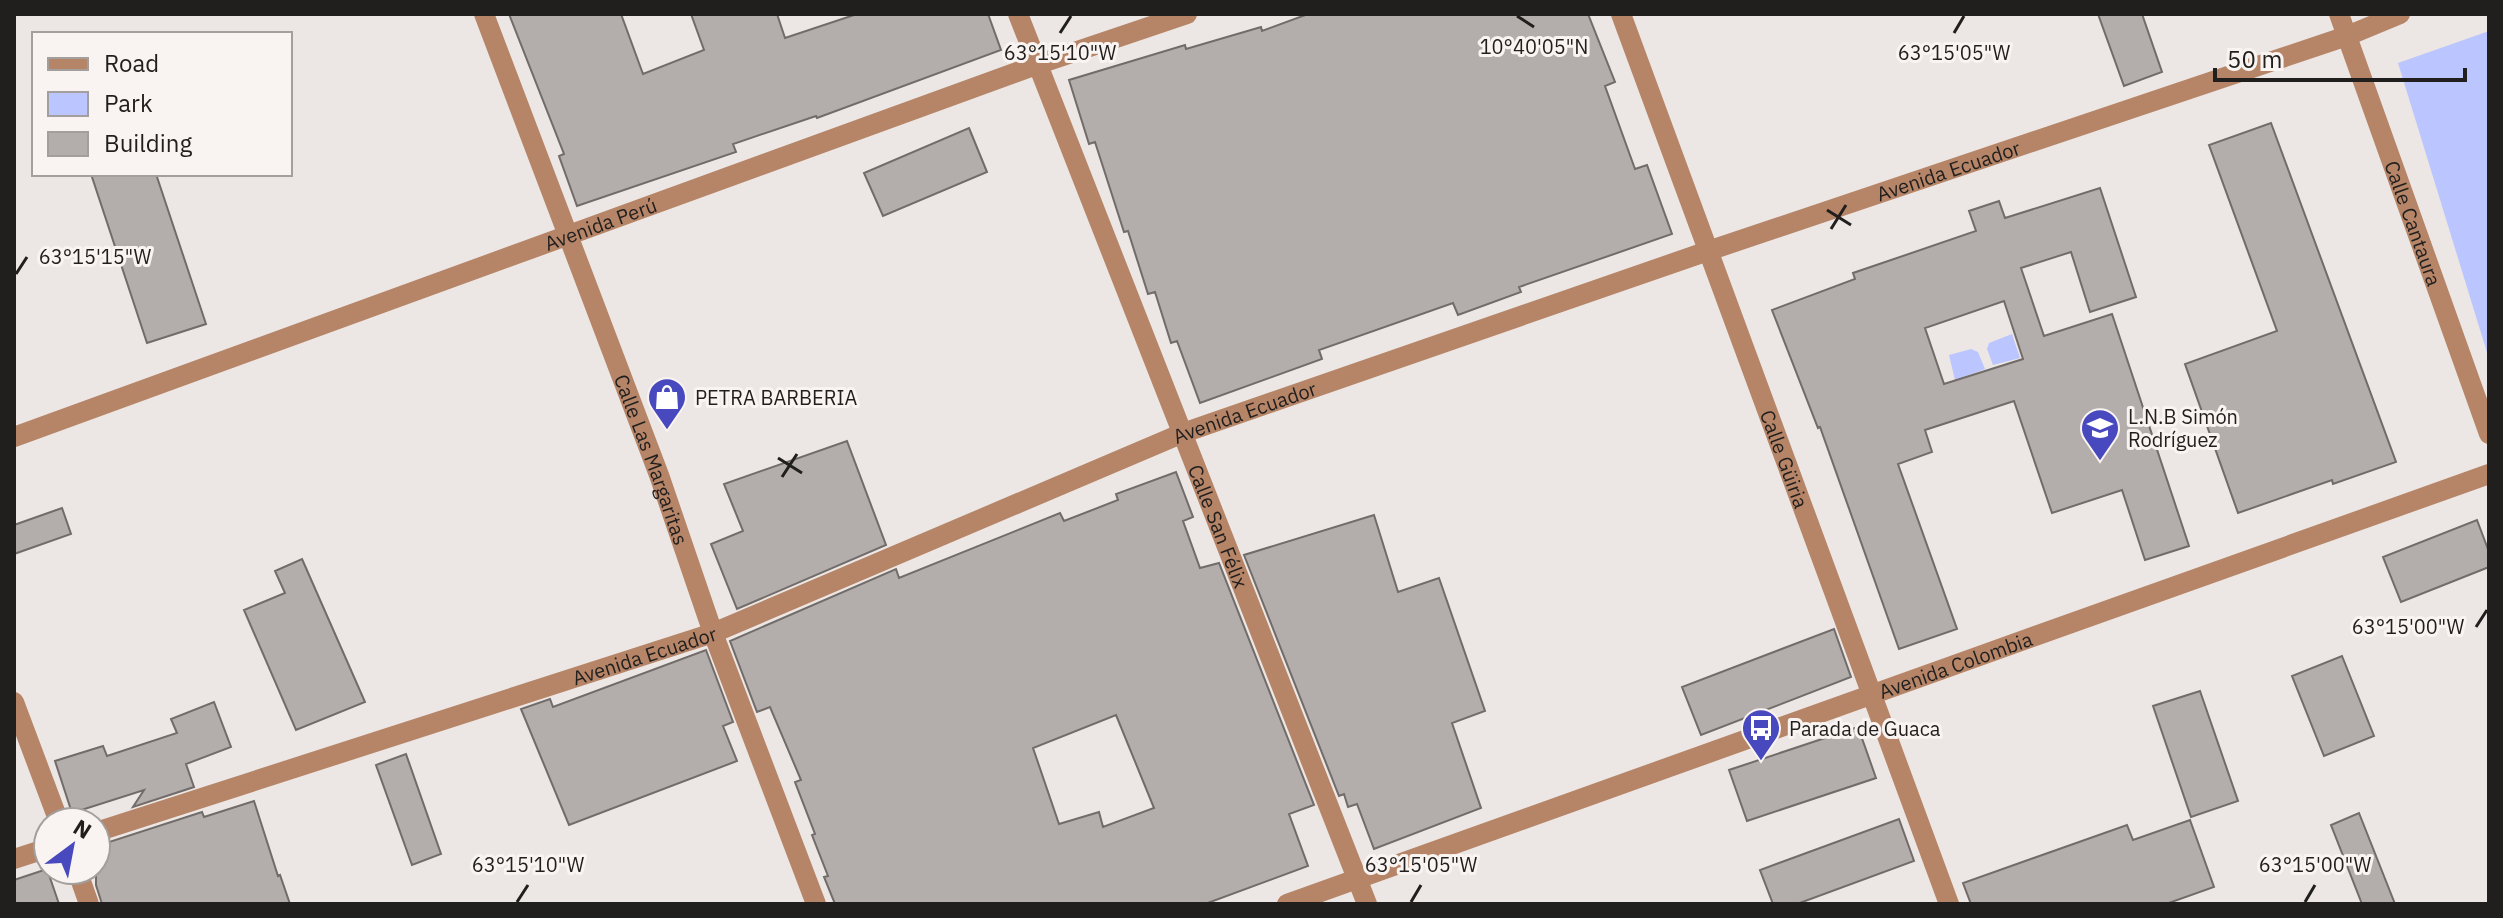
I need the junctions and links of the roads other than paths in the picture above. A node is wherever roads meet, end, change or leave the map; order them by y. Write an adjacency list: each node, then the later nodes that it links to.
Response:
1 (484, 14): 9 (street, Calle Las Margaritas)
2 (1018, 14): 8 (street, Calle San Félix)
3 (1187, 14): 8 (street, Avenida Perú)
4 (1621, 14): 10 (street, Calle Güiria)
5 (2339, 14): 7 (street, Calle Cantaura)
6 (2400, 14): 7 (street, Avenida Ecuador)
7 (2347, 36): 10 (street, Avenida Ecuador); 12 (street, Calle Cantaura)
8 (1036, 65): 9 (street, Avenida Perú); 11 (street, Calle San Félix)
9 (567, 234): 13 (street, Avenida Perú); 15 (street, Calle Las Margaritas)
10 (1708, 251): 11 (street, Avenida Ecuador); 16 (street, Calle Güiria)
11 (1183, 433): 15 (street, Avenida Ecuador); 20 (street, Calle San Félix)
12 (2489, 434)
13 (14, 437)
14 (2489, 474): 16 (street, Avenida Colombia)
15 (713, 633): 19 (street, Avenida Ecuador); 21 (street, Calle Las Margaritas)
16 (1872, 694): 20 (street, Avenida Colombia); 24 (street, Calle Güiria)
17 (14, 702): 18 (street)
18 (53, 806)
19 (112, 827)
20 (1358, 879): 22 (street, Avenida Colombia); 23 (street, Calle San Félix)
21 (816, 904)
22 (1287, 904)
23 (1367, 904)
24 (1949, 904)

